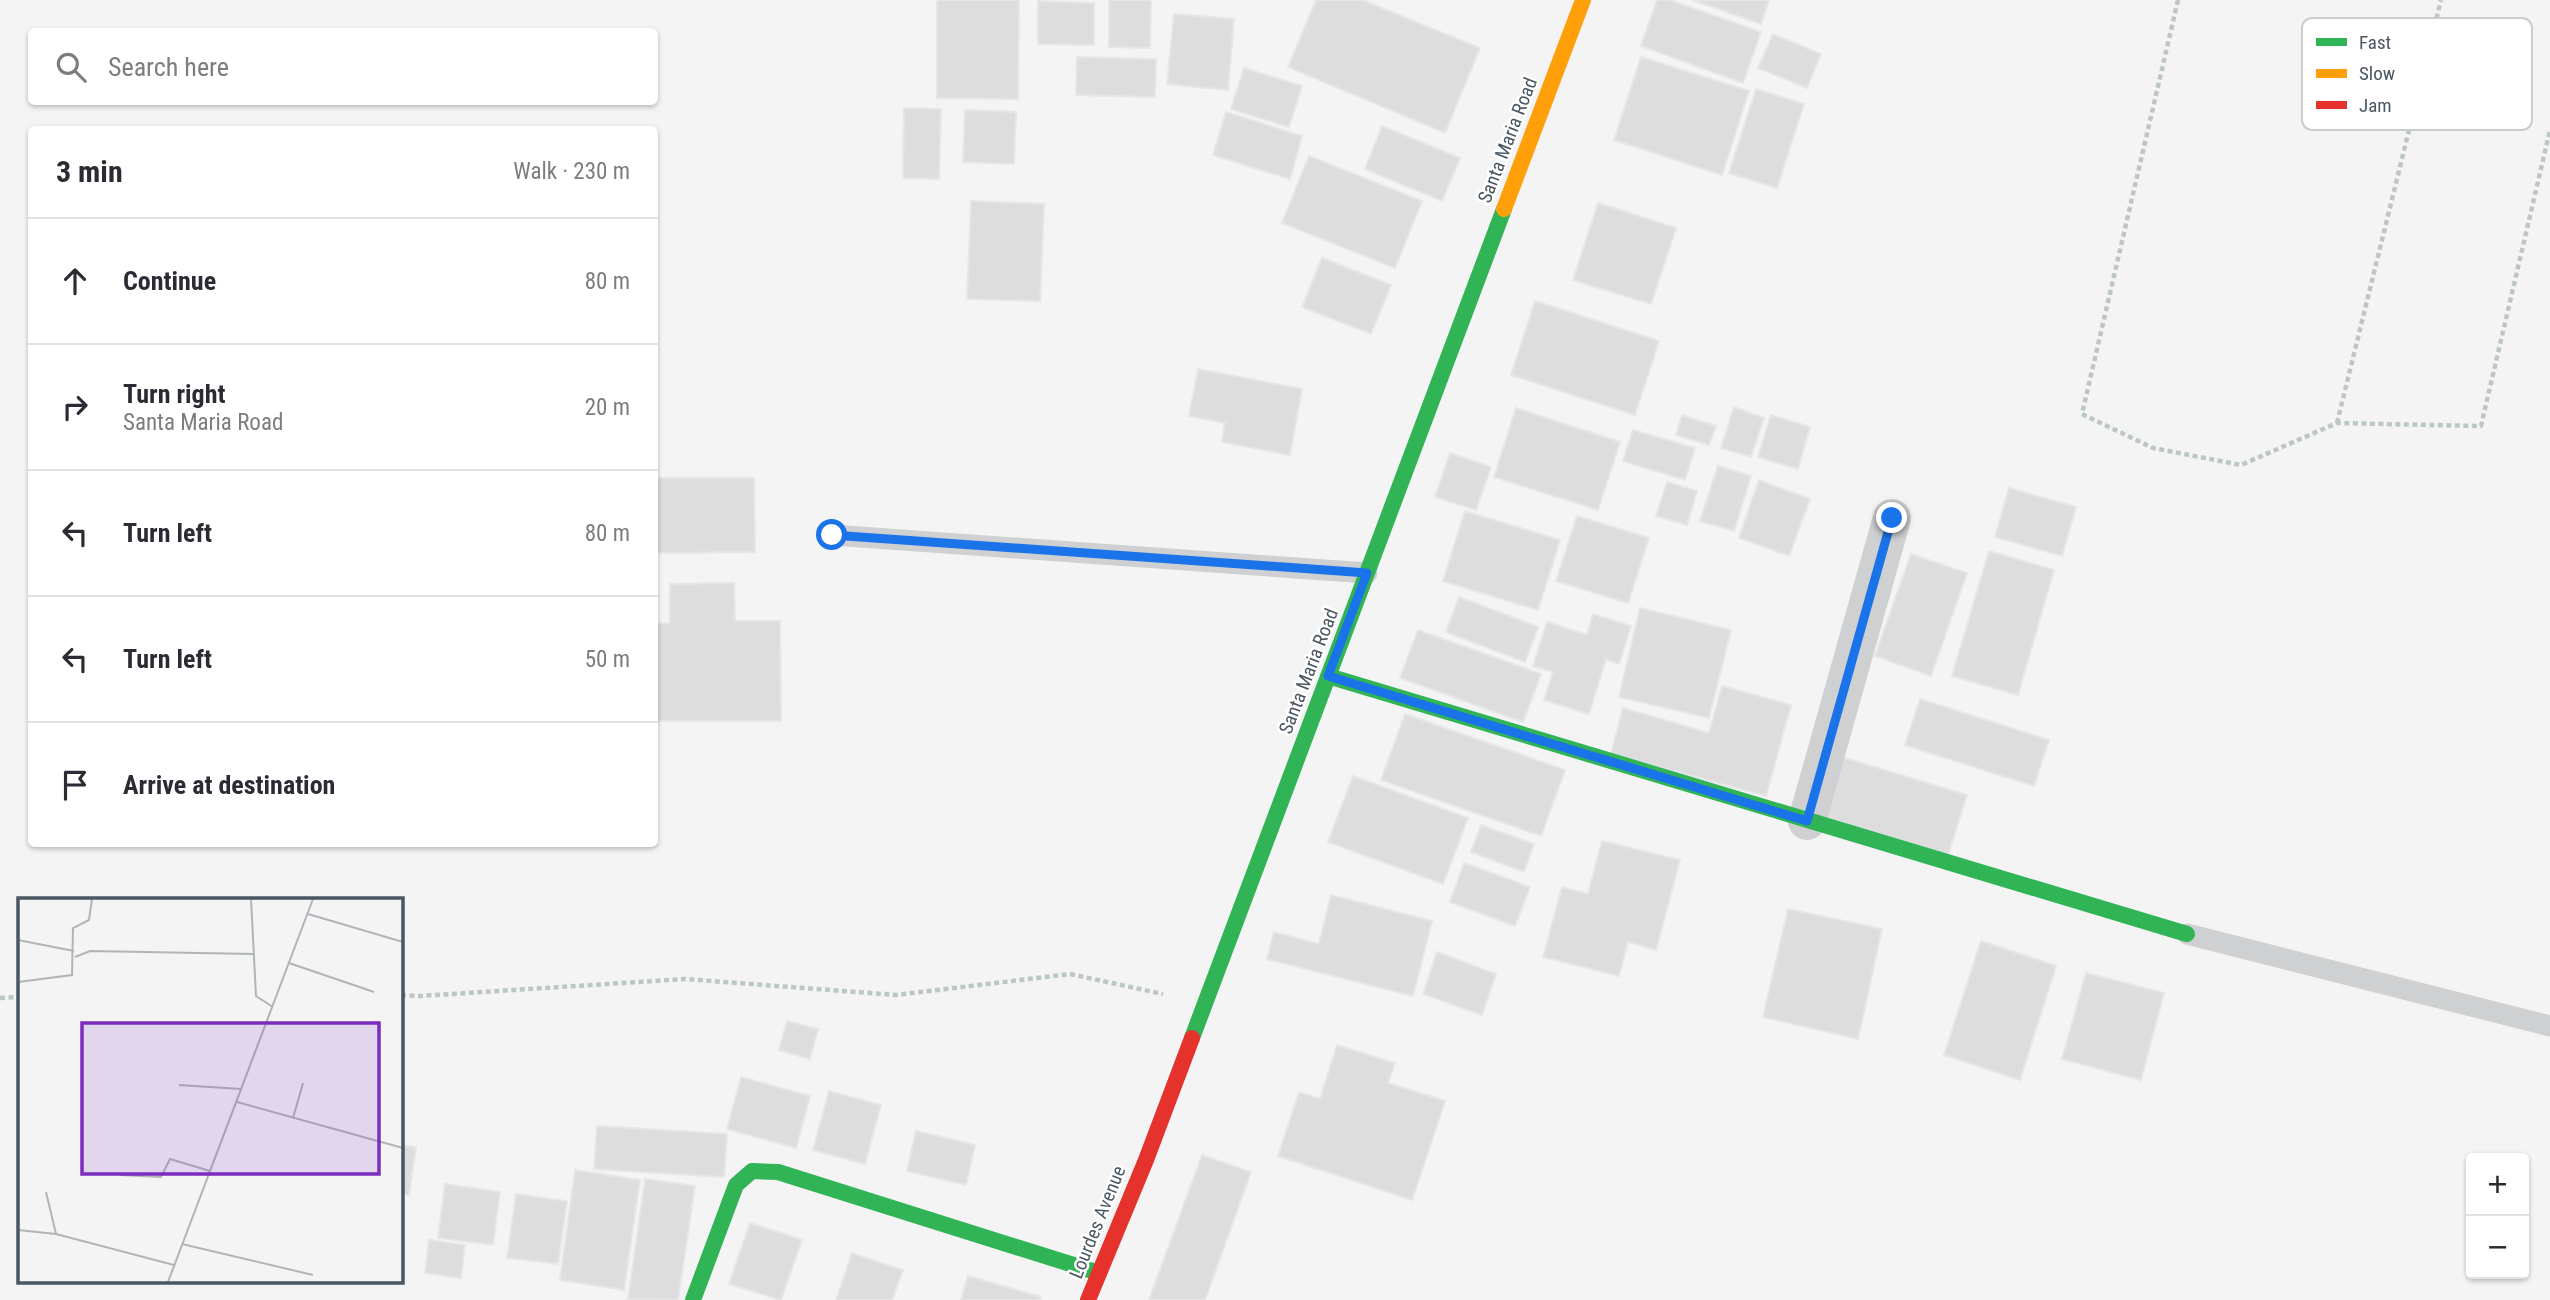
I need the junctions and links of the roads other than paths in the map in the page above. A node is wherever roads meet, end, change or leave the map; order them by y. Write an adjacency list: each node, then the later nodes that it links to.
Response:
1 (1583, 0): 4 (main road, Santa Maria Road)
2 (1892, 518): 6 (street)
3 (832, 535): 4 (lane)
4 (1367, 573): 5 (main road, Santa Maria Road)
5 (1328, 676): 6 (main road); 9 (main road, Santa Maria Road)
6 (1807, 821): 7 (main road)
7 (2188, 934): 8 (lane)
8 (2550, 1026)
9 (1146, 1160): 10 (main road, Lourdes Avenue)
10 (1099, 1273): 11 (main road); 12 (main road, Lourdes Avenue)
11 (693, 1300)
12 (1088, 1300)

